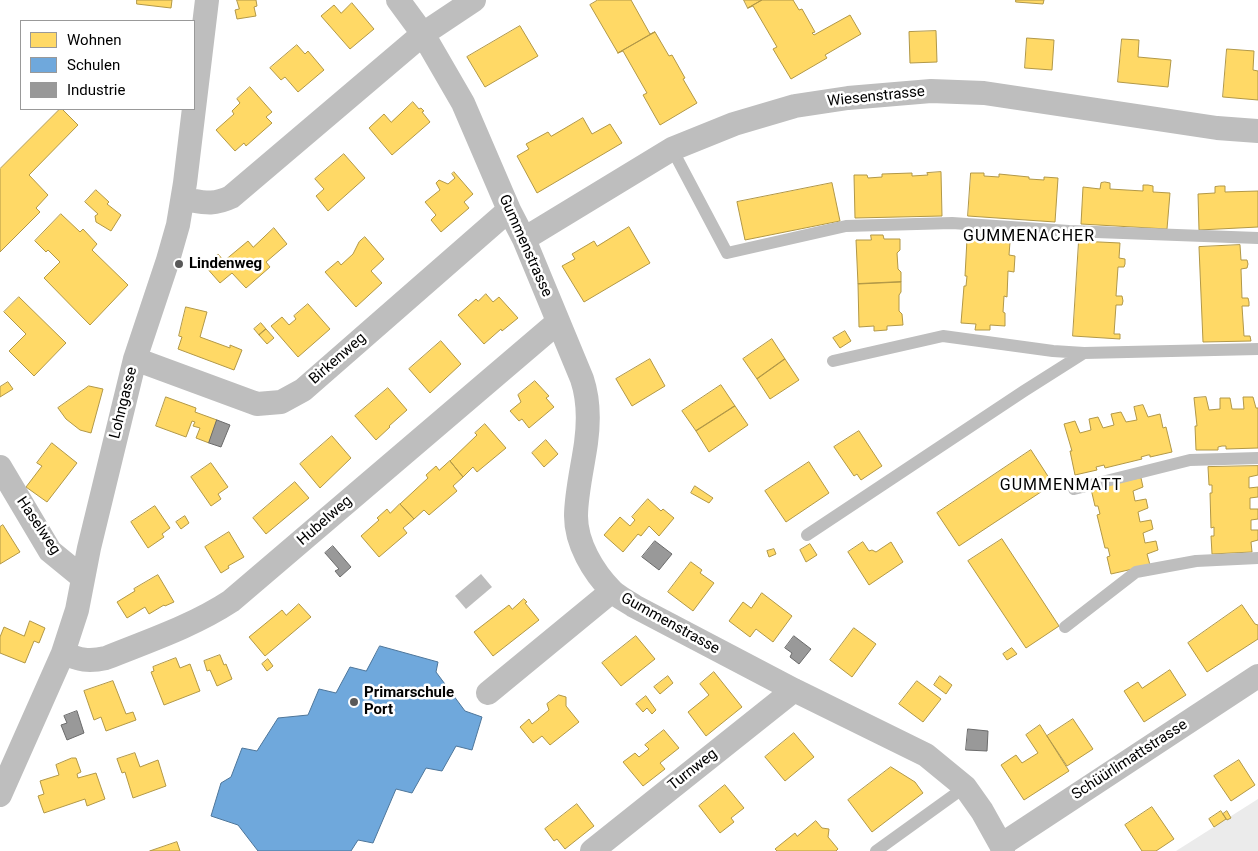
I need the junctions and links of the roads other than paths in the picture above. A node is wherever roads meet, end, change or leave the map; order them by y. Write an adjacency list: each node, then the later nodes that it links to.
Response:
1 (207, 0): 5 (street, Lohngasse)
2 (398, 0): 4 (street, Gummenstrasse)
3 (474, 0): 4 (street)
4 (422, 34): 9 (street); 10 (street, Gummenstrasse)
5 (195, 100)
6 (194, 110): 9 (street, Lohngasse)
7 (1258, 131): 8 (street, Wiesenstrasse)
8 (672, 149): 11 (lane); 12 (street, Wiesenstrasse)
9 (183, 199): 16 (street, Lohngasse)
10 (509, 210): 12 (street, Gummenstrasse); 16 (street, Birkenweg)
11 (1258, 238)
12 (524, 239): 13 (street, Gummenstrasse)
13 (558, 322): 24 (street, Gummenstrasse); 26 (street, Hubelweg)
14 (1258, 349): 15 (lane)
15 (1084, 353): 17 (lane); 21 (lane)
16 (135, 359): 23 (street, Lohngasse)
17 (833, 361)
18 (1258, 458): 20 (lane)
19 (0, 468): 23 (street, Haselweg)
20 (1074, 489)
21 (807, 535)
22 (1258, 558): 25 (lane)
23 (83, 578): 26 (street, Lohngasse)
24 (612, 591): 28 (street, Gummenstrasse); 29 (street)
25 (1065, 627)
26 (63, 653): 31 (street, Lohngasse)
27 (1258, 676): 32 (street, Schüürlimattstrasse)
28 (794, 690): 30 (street, Gummenstrasse); 33 (street, Turnweg)
29 (488, 693)
30 (965, 787): 32 (street, Gummenstrasse); 34 (lane)
31 (0, 795)
32 (1002, 848)
33 (592, 851)
34 (876, 851)

